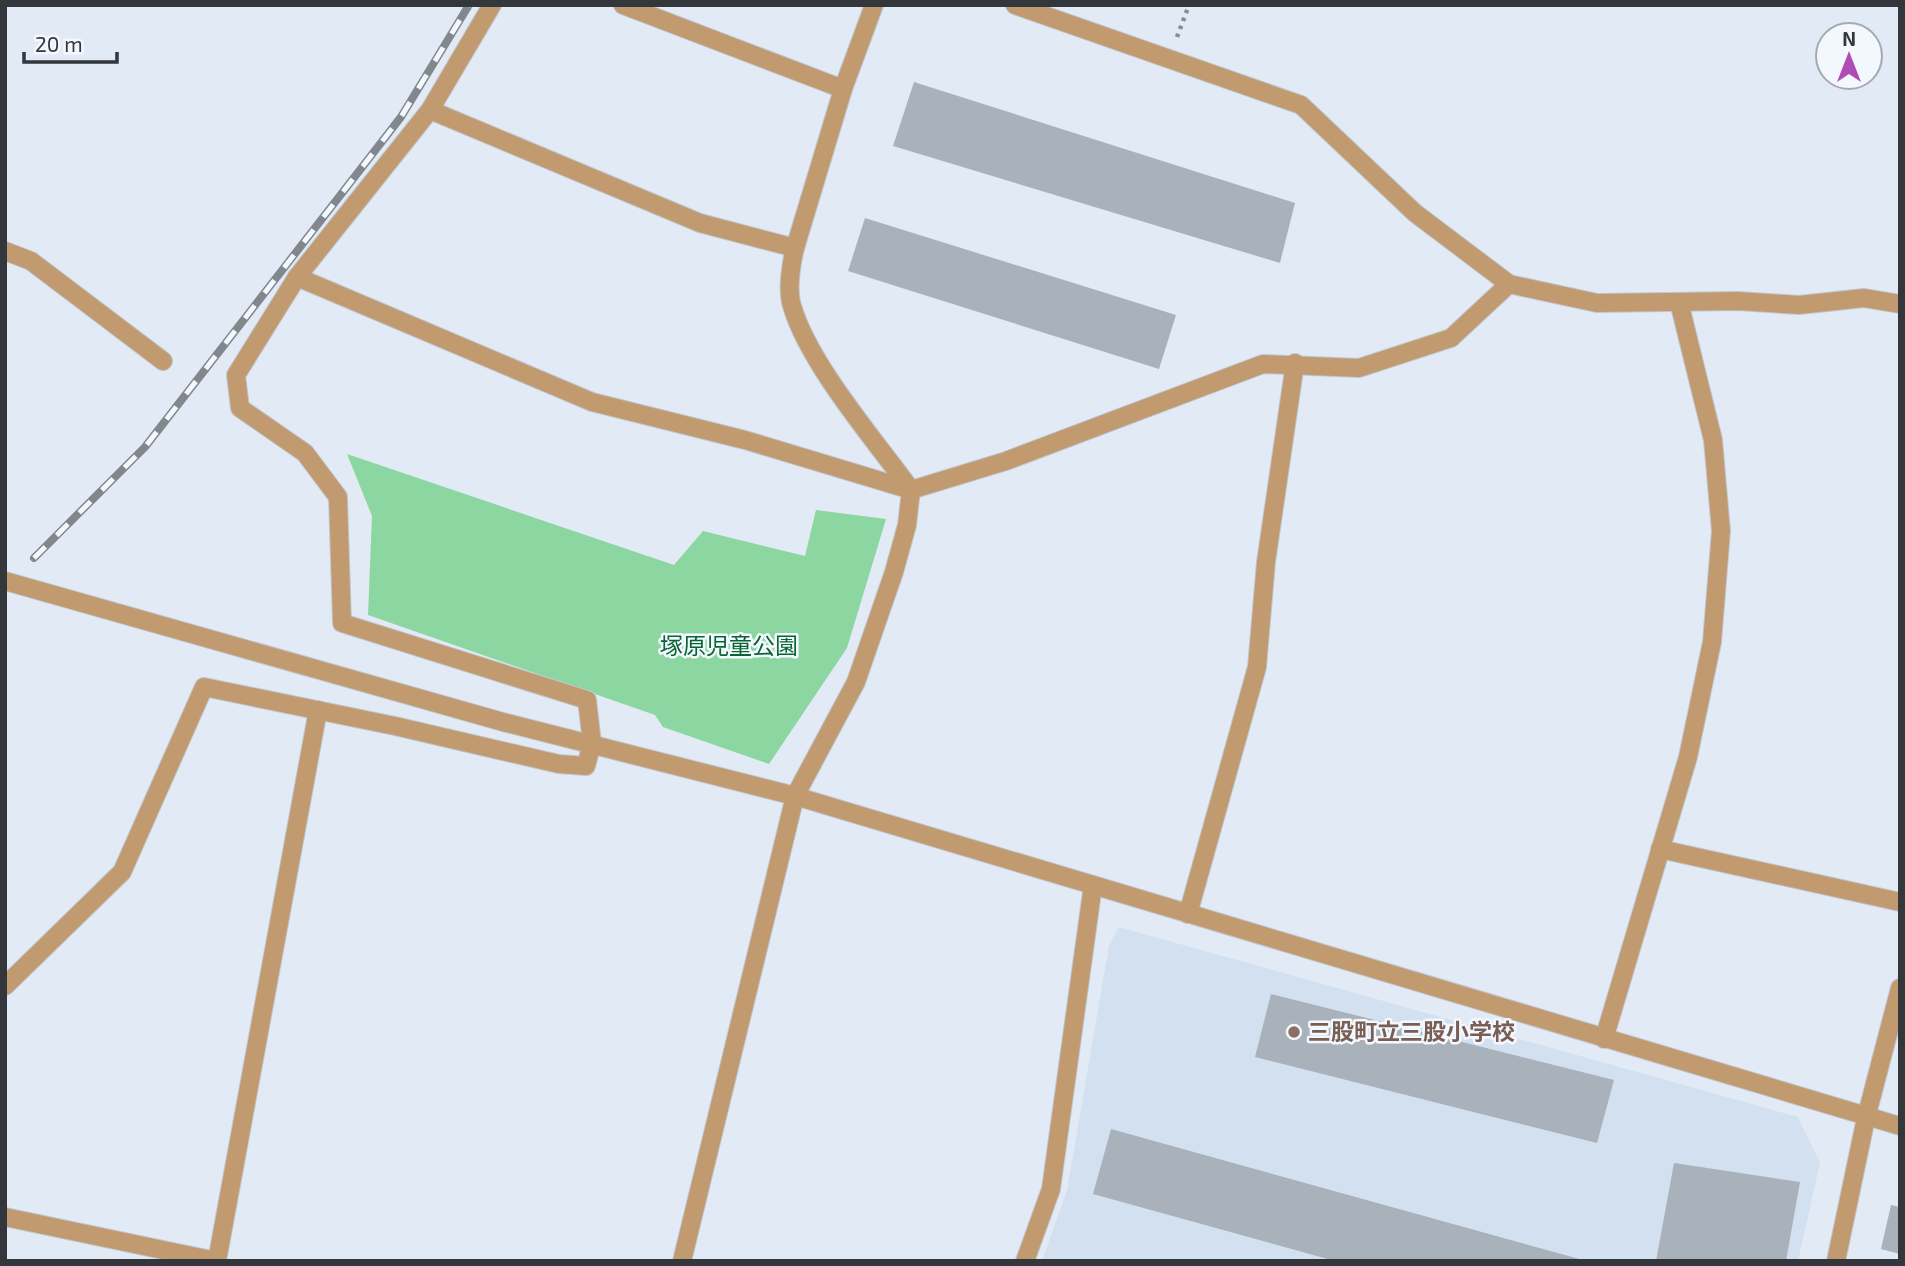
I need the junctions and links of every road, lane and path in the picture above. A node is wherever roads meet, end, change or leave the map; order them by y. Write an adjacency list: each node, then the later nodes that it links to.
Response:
1 (492, 5): 8 (street)
2 (623, 5): 7 (street)
3 (874, 5): 7 (street)
4 (1015, 5): 6 (street)
5 (1189, 5): 6 (path)
6 (1170, 58): 12 (street)
7 (843, 89): 9 (street)
8 (430, 110): 9 (street); 11 (street)
9 (795, 248): 17 (street)
10 (5, 251): 15 (street)
11 (297, 277): 17 (street); 20 (street)
12 (1509, 284): 13 (street); 16 (street)
13 (1679, 302): 14 (street); 22 (street)
14 (1900, 304)
15 (163, 361)
16 (1295, 363): 17 (street); 25 (street)
17 (911, 490): 21 (street)
18 (5, 581): 20 (street)
19 (318, 710): 20 (street); 26 (street); 32 (street)
20 (592, 743): 21 (street)
21 (795, 796): 23 (street); 33 (street)
22 (1660, 849): 24 (street); 28 (street)
23 (1093, 885): 25 (street); 34 (street)
24 (1900, 902)
25 (1188, 914): 28 (street)
26 (5, 986)
27 (1900, 988): 29 (street)
28 (1604, 1039): 29 (street)
29 (1866, 1118): 30 (street); 35 (street)
30 (1900, 1126)
31 (5, 1217): 32 (street)
32 (217, 1261)
33 (682, 1261)
34 (1025, 1261)
35 (1836, 1261)

